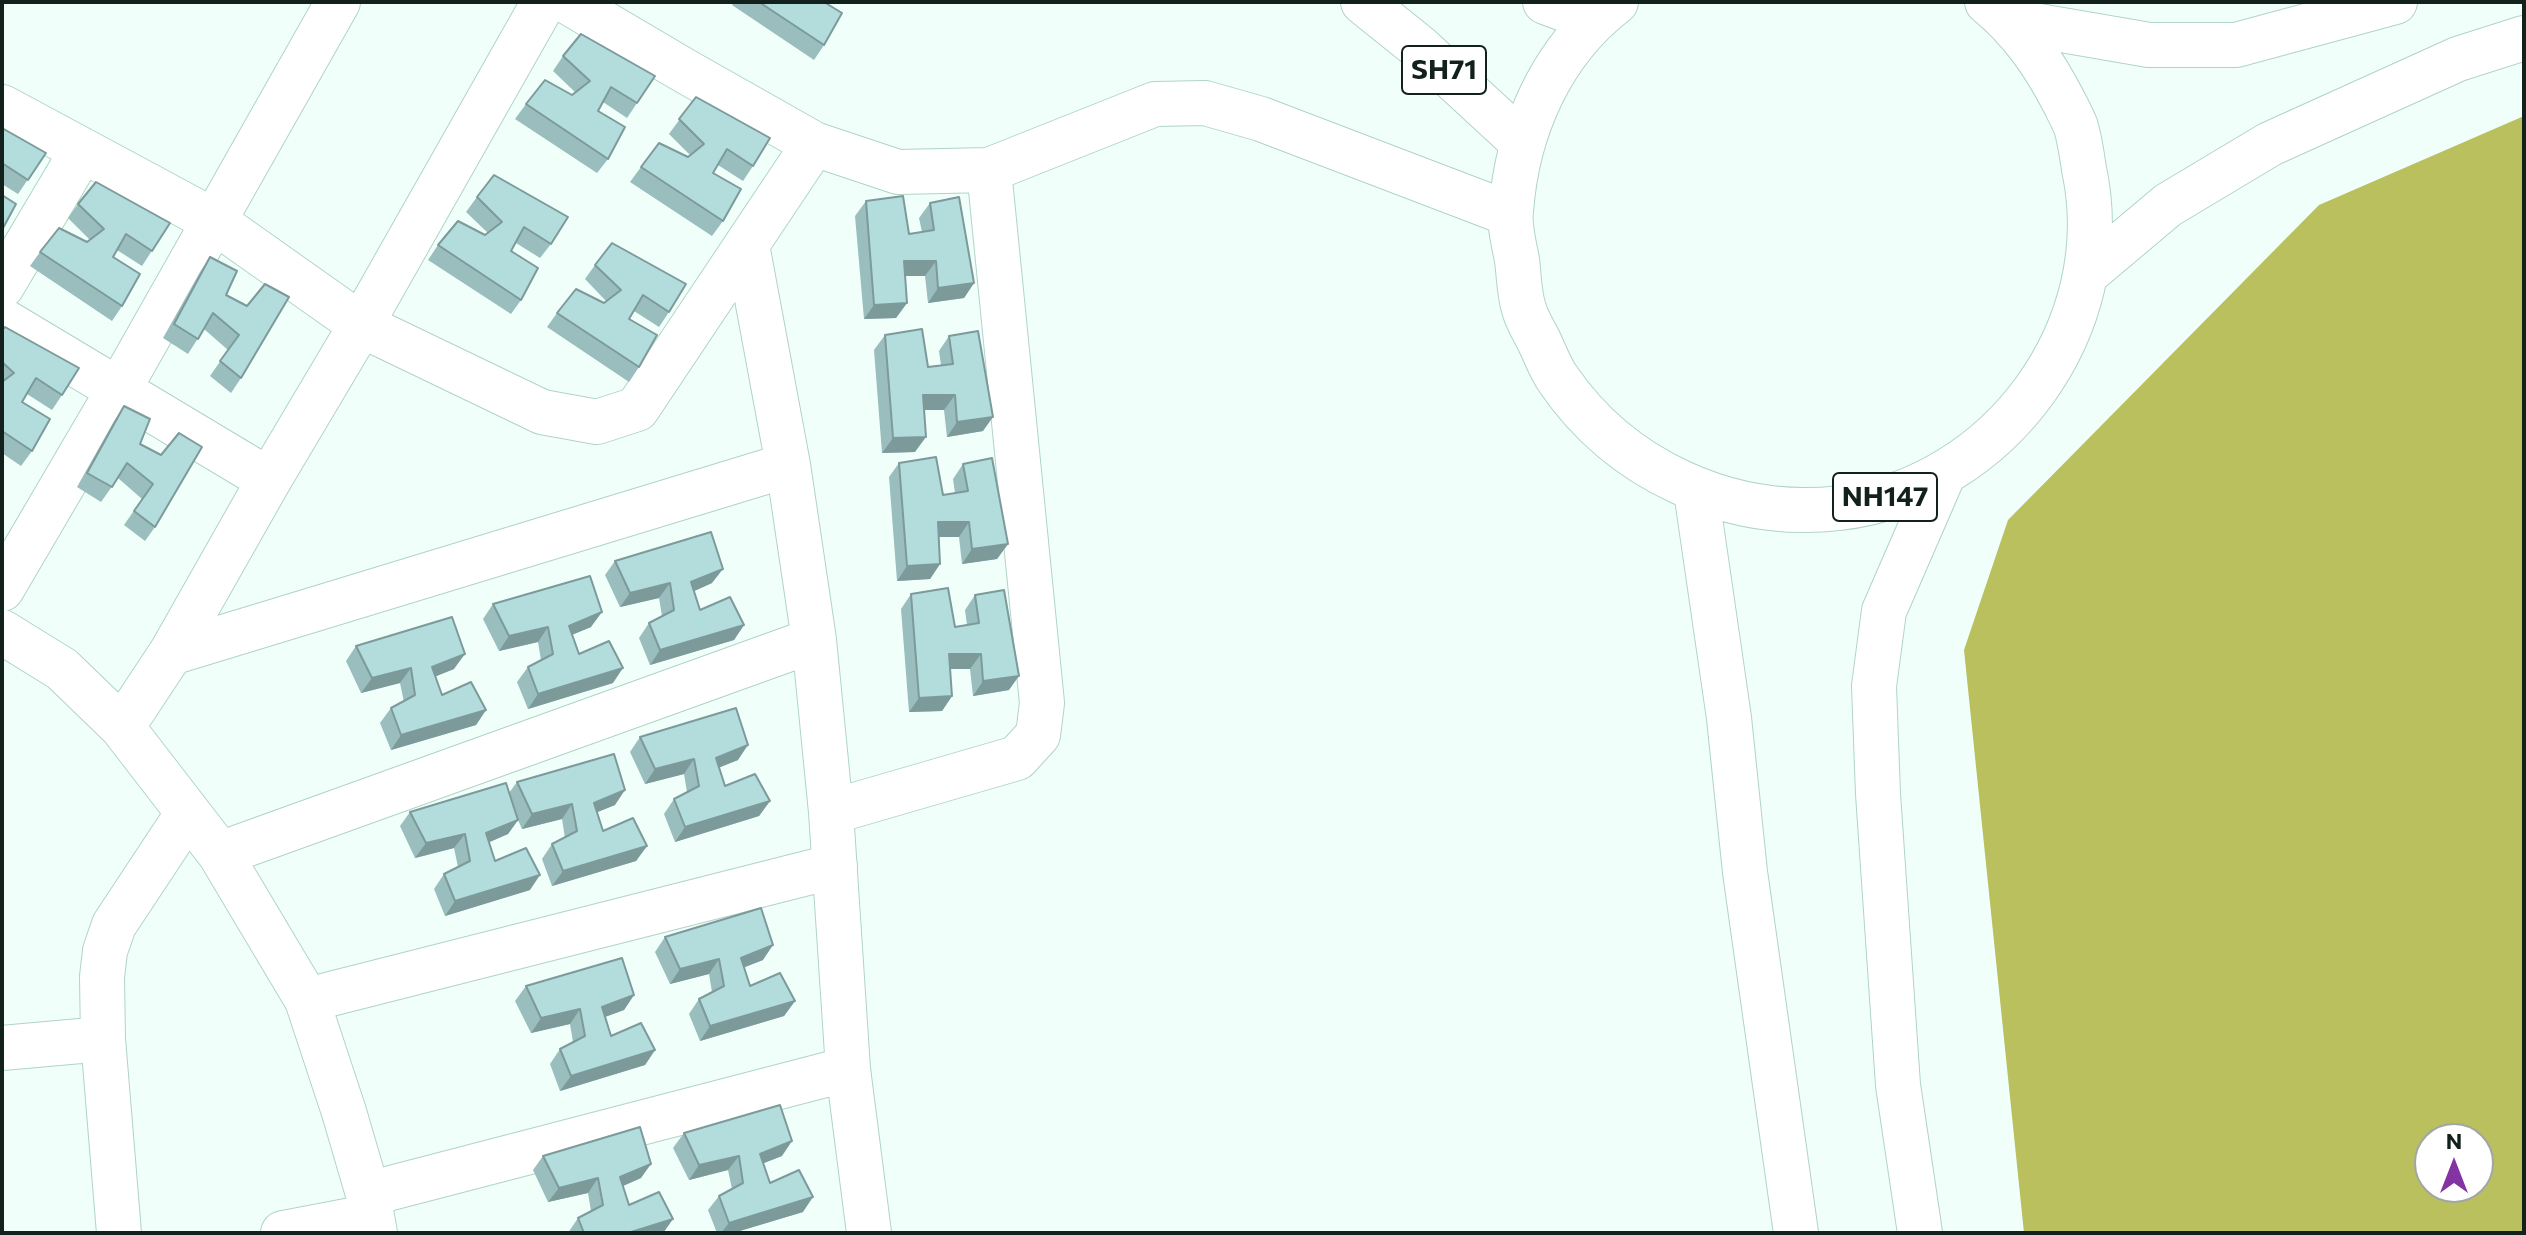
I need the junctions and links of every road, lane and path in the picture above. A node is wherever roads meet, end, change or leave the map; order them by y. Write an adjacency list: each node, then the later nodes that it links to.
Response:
1 (338, 2): 16 (main road)
2 (544, 2): 21 (main road)
3 (568, 2): 12 (main road)
4 (1363, 2): 11 (main road, SH71)
5 (1545, 2): 7 (main road)
6 (2395, 2): 8 (main road, NH147)
7 (1604, 11): 11 (main road, NH147)
8 (1998, 11): 18 (main road, NH147)
9 (2524, 38): 18 (main road)
10 (2, 107): 13 (main road)
11 (1522, 142): 15 (main road, NH147)
12 (814, 144): 14 (main road); 17 (main road)
13 (82, 151): 16 (main road); 19 (main road)
14 (989, 170): 15 (main road); 32 (main road)
15 (1510, 214): 26 (main road, NH147)
16 (214, 221): 21 (main road); 22 (main road)
17 (747, 245): 21 (main road); 23 (main road)
18 (2086, 274): 24 (main road, NH147)
19 (2, 286)
20 (2, 320): 22 (main road)
21 (361, 325): 25 (main road)
22 (119, 389): 25 (main road); 27 (main road)
23 (788, 465): 29 (main road); 30 (main road)
24 (1944, 473): 26 (main road, NH147); 45 (main road, NH147)
25 (269, 480): 30 (main road)
26 (1696, 491): 44 (main road)
27 (2, 589)
28 (2, 632): 31 (main road)
29 (814, 640): 32 (main road); 34 (main road)
30 (171, 653): 31 (main road)
31 (122, 727): 33 (main road)
32 (831, 812): 35 (main road)
33 (188, 813): 34 (main road); 37 (main road)
34 (220, 854): 36 (main road)
35 (835, 866): 36 (main road); 39 (main road)
36 (307, 1000): 40 (main road)
37 (103, 1039): 38 (main road); 41 (main road)
38 (2, 1048)
39 (848, 1069): 40 (main road); 43 (main road)
40 (372, 1214): 42 (main road)
41 (119, 1233)
42 (283, 1233)
43 (869, 1233)
44 (1796, 1233)
45 (1920, 1233)

